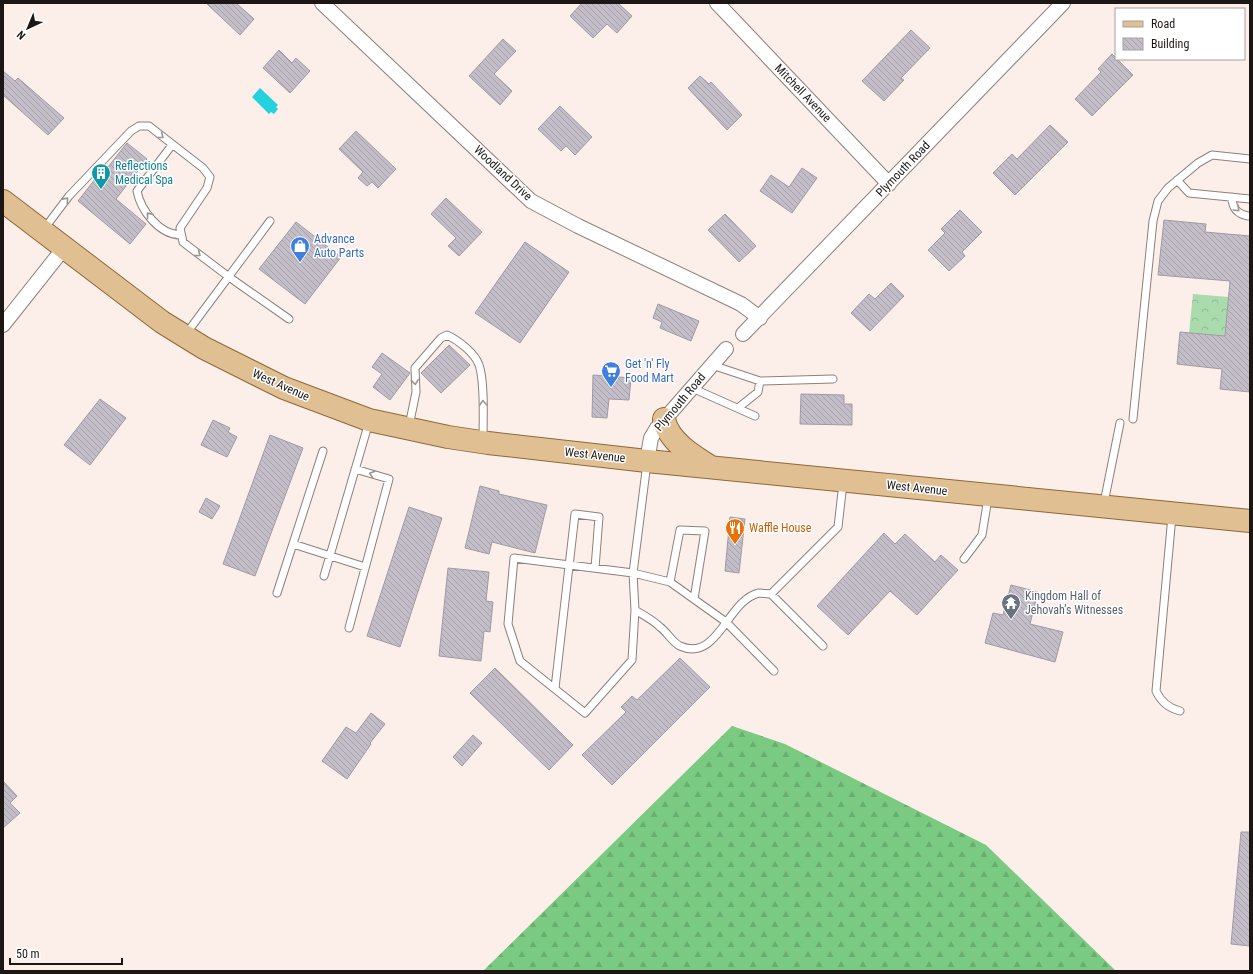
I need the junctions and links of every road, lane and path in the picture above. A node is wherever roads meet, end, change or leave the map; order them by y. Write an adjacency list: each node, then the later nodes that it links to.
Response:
1 (322, 3): 18 (street, Woodland Drive)
2 (717, 3): 7 (street, Mitchell Avenue)
3 (1064, 3): 7 (street, Plymouth Road)
4 (172, 145): 13 (lane, one-way to 4); 14 (lane); 14 (lane, one-way to 4)
5 (1250, 159): 6 (lane)
6 (1177, 180): 8 (lane); 29 (lane)
7 (889, 184): 18 (street, Plymouth Road)
8 (1232, 197): 9 (lane); 11 (lane, one-way to 11)
9 (1250, 199)
10 (3, 201): 13 (main road, West Avenue)
11 (1248, 216)
12 (270, 221): 16 (lane)
13 (43, 232): 15 (main road, West Avenue)
14 (180, 235): 16 (lane, one-way to 16)
15 (64, 248): 19 (street); 21 (main road, West Avenue)
16 (228, 277): 17 (lane); 21 (lane)
17 (289, 318)
18 (760, 318): 20 (street, Plymouth Road)
19 (3, 325)
20 (742, 334)
21 (185, 336): 30 (main road, West Avenue)
22 (726, 350): 23 (street, Plymouth Road)
23 (712, 365): 25 (lane); 26 (street, Plymouth Road)
24 (833, 379): 25 (lane)
25 (760, 381): 27 (lane)
26 (692, 388): 27 (lane); 31 (street, Plymouth Road)
27 (738, 408): 28 (lane)
28 (756, 416)
29 (1133, 419)
30 (369, 420): 33 (main road, West Avenue); 38 (lane)
31 (664, 420): 36 (street, Plymouth Road); 37 (main road)
32 (1120, 423): 41 (lane)
33 (409, 429): 34 (main road, West Avenue); 34 (lane, one-way to 33)
34 (483, 442): 36 (main road, West Avenue)
35 (323, 451): 44 (lane)
36 (647, 461): 37 (main road, West Avenue); 50 (lane)
37 (712, 467): 39 (main road, West Avenue)
38 (355, 469): 45 (lane); 48 (lane, one-way to 38)
39 (843, 480): 40 (main road, West Avenue); 54 (lane)
40 (988, 495): 41 (main road, West Avenue); 46 (lane)
41 (1104, 507): 42 (main road, West Avenue)
42 (1173, 514): 43 (main road, West Avenue); 62 (lane)
43 (1250, 521)
44 (293, 544): 45 (lane); 53 (lane)
45 (330, 556): 48 (lane); 51 (lane)
46 (964, 559)
47 (570, 565): 49 (lane); 49 (lane); 61 (lane); 61 (lane)
48 (365, 567): 58 (lane)
49 (595, 568): 50 (lane)
50 (633, 573): 52 (lane); 56 (lane)
51 (324, 576)
52 (670, 582): 55 (lane); 55 (lane)
53 (277, 594)
54 (771, 594): 57 (lane); 59 (lane)
55 (694, 599): 57 (lane)
56 (634, 610): 57 (lane); 61 (lane)
57 (726, 622): 60 (lane)
58 (348, 628)
59 (823, 646)
60 (774, 671)
61 (555, 688)
62 (1180, 711)

